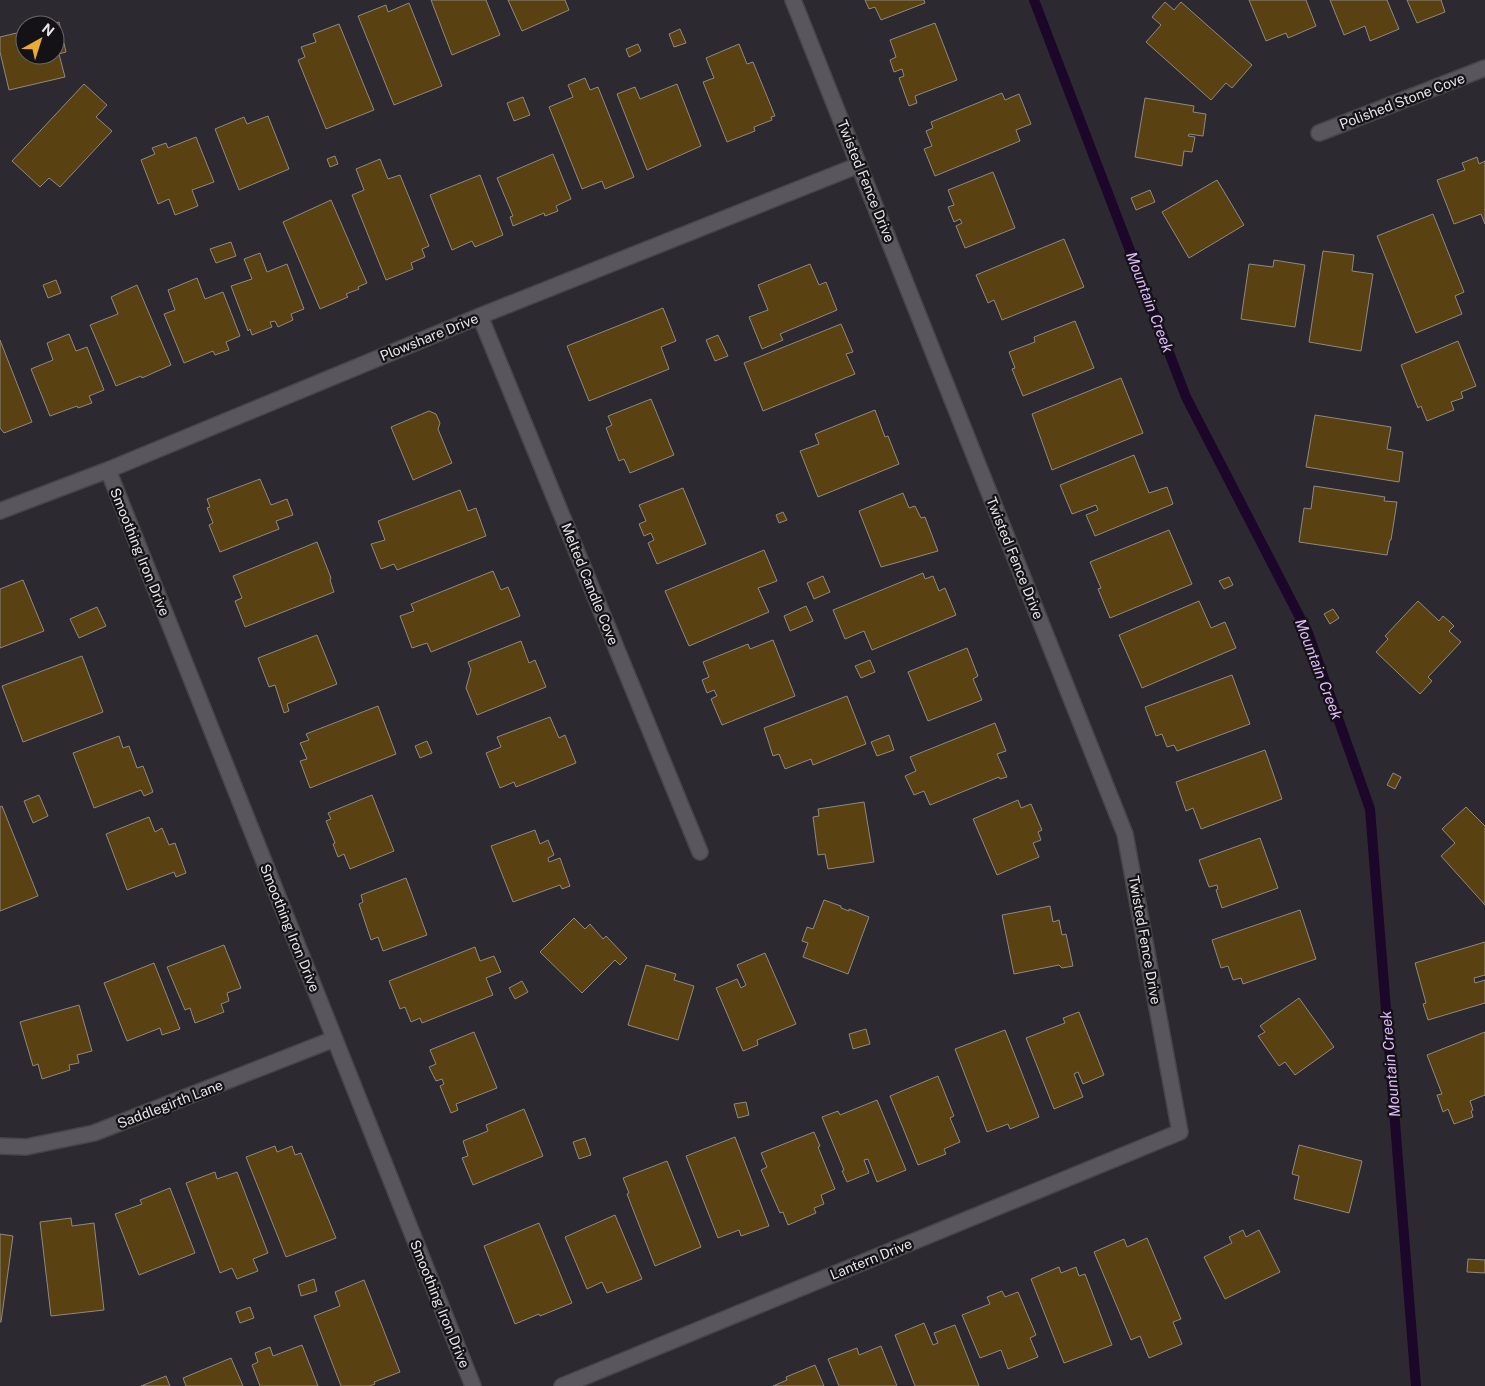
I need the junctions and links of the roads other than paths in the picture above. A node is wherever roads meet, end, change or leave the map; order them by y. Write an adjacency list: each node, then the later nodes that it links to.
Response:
1 (794, 0): 4 (street, Twisted Fence Drive)
2 (1485, 68): 3 (street, Polished Stone Cove)
3 (1319, 133)
4 (859, 165): 5 (street, Plowshare Drive); 10 (street, Twisted Fence Drive)
5 (480, 316): 6 (street, Plowshare Drive); 8 (street, Melted Candle Cove)
6 (108, 470): 7 (street, Plowshare Drive); 9 (street, Smoothing Iron Drive)
7 (0, 511)
8 (700, 852)
9 (334, 1039): 11 (street, Saddlegirth Lane); 12 (street, Smoothing Iron Drive)
10 (1180, 1132): 13 (street, Lantern Drive)
11 (0, 1146)
12 (473, 1386)
13 (562, 1386)

